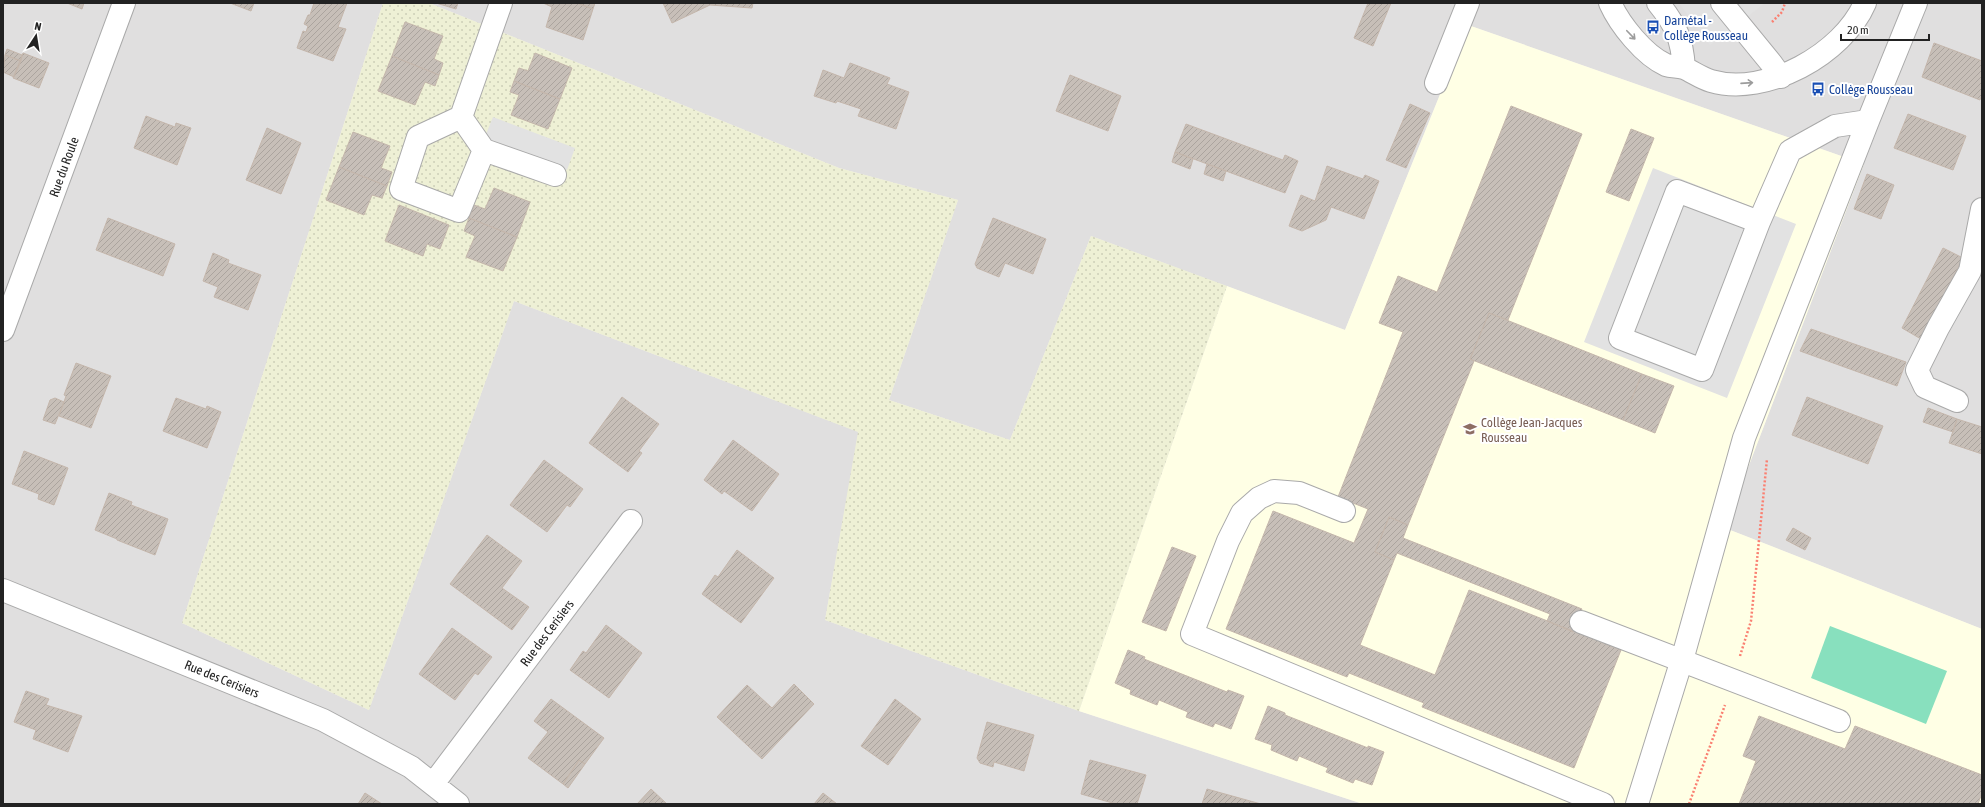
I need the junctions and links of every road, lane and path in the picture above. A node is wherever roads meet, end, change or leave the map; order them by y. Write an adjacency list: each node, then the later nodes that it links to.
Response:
1 (124, 3): 18 (street, Rue du Roule)
2 (501, 3): 12 (street)
3 (1468, 3): 11 (street)
4 (1610, 3): 9 (street, one-way to 9)
5 (1658, 3): 9 (street)
6 (1722, 3): 10 (street)
7 (1865, 3): 10 (street)
8 (1916, 3): 13 (street)
9 (1684, 68): 10 (street, one-way to 10)
10 (1781, 77)
11 (1436, 83)
12 (460, 118): 14 (street); 14 (street)
13 (1868, 121): 17 (street); 25 (street)
14 (484, 150): 15 (street)
15 (555, 175)
16 (1982, 209): 19 (street)
17 (1759, 222): 17 (street)
18 (3, 330)
19 (1957, 401)
20 (1768, 454): 26 (path)
21 (1344, 511): 29 (street)
22 (631, 521): 28 (street, Rue des Cerisiers)
23 (3, 590): 28 (street, Rue des Cerisiers)
24 (1581, 622): 25 (street)
25 (1682, 660): 26 (street); 31 (street)
26 (1733, 680): 27 (street); 32 (path)
27 (1839, 720)
28 (433, 784): 30 (street, Rue des Cerisiers)
29 (1592, 802)
30 (458, 804)
31 (1638, 804)
32 (1690, 804)

